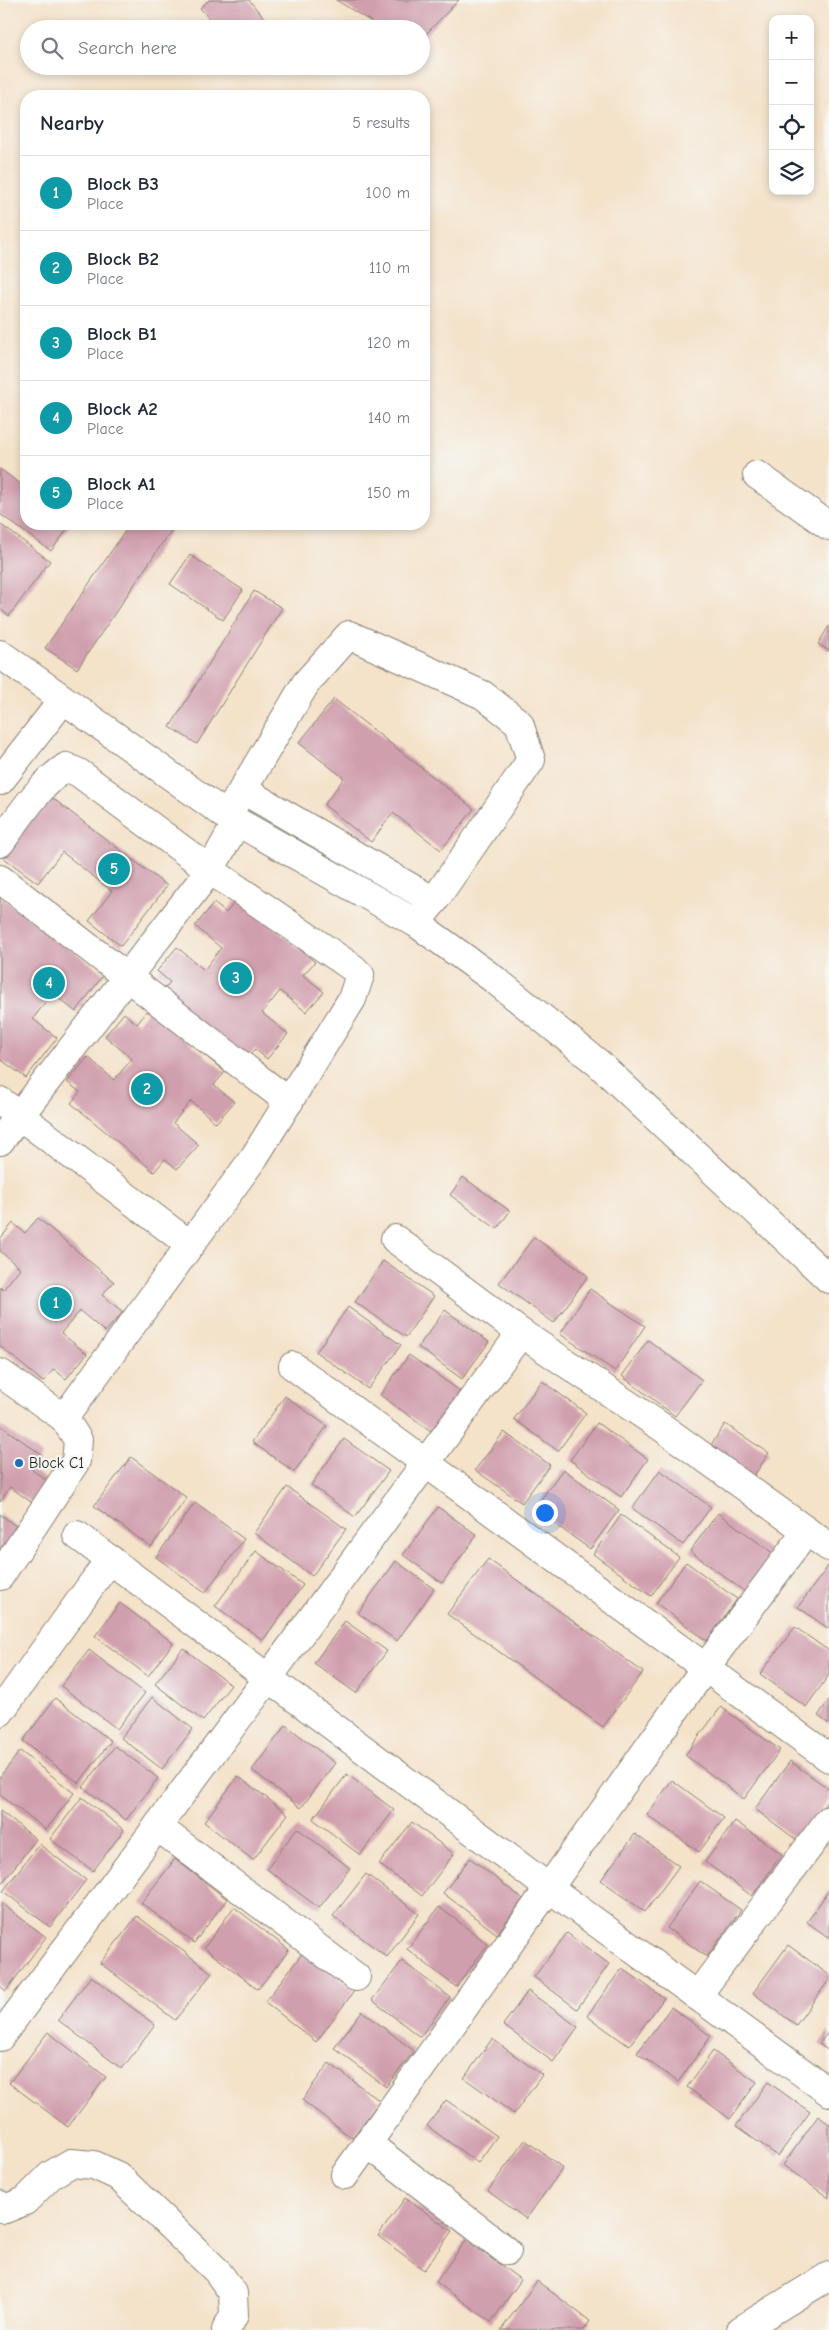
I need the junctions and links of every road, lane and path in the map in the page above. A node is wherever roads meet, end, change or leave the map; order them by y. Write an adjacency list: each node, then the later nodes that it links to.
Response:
1 (757, 475): 2 (street)
2 (829, 526)
3 (0, 654): 4 (street)
4 (64, 700): 5 (street); 7 (street)
5 (0, 781)
6 (243, 790): 7 (street); 12 (street); 12 (street)
7 (232, 819): 10 (street); 14 (street)
8 (0, 843): 10 (street)
9 (0, 860): 13 (street)
10 (210, 870): 15 (street); 16 (street)
11 (0, 879): 15 (street)
12 (434, 901): 14 (street)
13 (50, 903)
14 (416, 923): 21 (street)
15 (127, 976): 16 (street); 17 (street)
16 (289, 1102): 20 (street)
17 (9, 1108): 18 (street); 20 (street)
18 (0, 1141)
19 (396, 1239): 22 (street)
20 (189, 1244): 25 (street)
21 (829, 1279)
22 (521, 1333): 26 (street); 27 (street)
23 (293, 1366): 26 (street)
24 (0, 1373): 25 (street)
25 (64, 1418): 31 (street)
26 (425, 1463): 32 (street); 33 (street)
27 (806, 1532): 29 (street); 32 (street)
28 (77, 1535): 30 (street)
29 (829, 1547)
30 (110, 1559): 33 (street); 34 (street)
31 (0, 1576)
32 (705, 1668): 35 (street); 38 (street)
33 (268, 1678): 37 (street); 38 (street)
34 (0, 1712)
35 (829, 1758)
36 (829, 1820): 40 (street)
37 (158, 1826): 39 (street); 41 (street)
38 (549, 1888): 40 (street); 43 (street)
39 (356, 1976)
40 (697, 1996): 42 (street)
41 (0, 2037)
42 (829, 2092)
43 (367, 2144): 44 (street); 46 (street)
44 (345, 2175)
45 (0, 2205): 48 (street)
46 (507, 2251)
47 (829, 2276): 49 (street)
48 (226, 2330)
49 (741, 2330)

